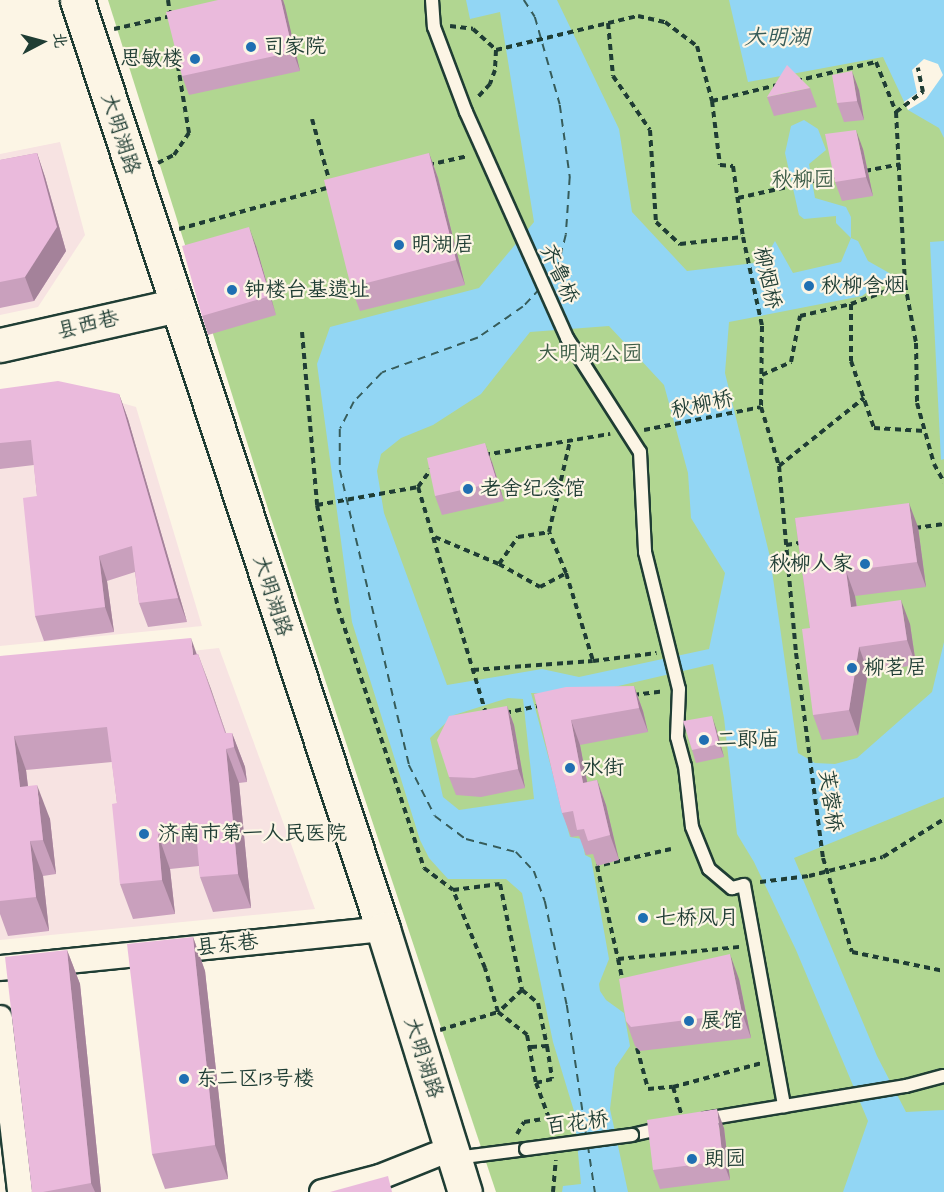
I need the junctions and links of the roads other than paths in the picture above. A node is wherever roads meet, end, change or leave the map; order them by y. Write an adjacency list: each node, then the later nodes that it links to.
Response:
1 (59, 0): 4 (main road, 大明湖路)
2 (77, 0): 4 (main road, 大明湖路)
3 (432, 0): 10 (lane, 齐鲁桥)
4 (168, 306): 5 (main road, 县西巷); 6 (main road, 大明湖路)
5 (0, 345)
6 (372, 930): 7 (street, 县东巷); 11 (main road, 大明湖路)
7 (0, 968)
8 (0, 1018): 12 (street)
9 (944, 1076): 10 (lane, 百花桥)
10 (784, 1106): 11 (lane, 百花桥, bridge)
11 (445, 1157): 13 (street); 14 (main road, 大明湖路); 15 (main road, 大明湖路)
12 (20, 1192)
13 (322, 1192)
14 (446, 1192)
15 (465, 1192)

